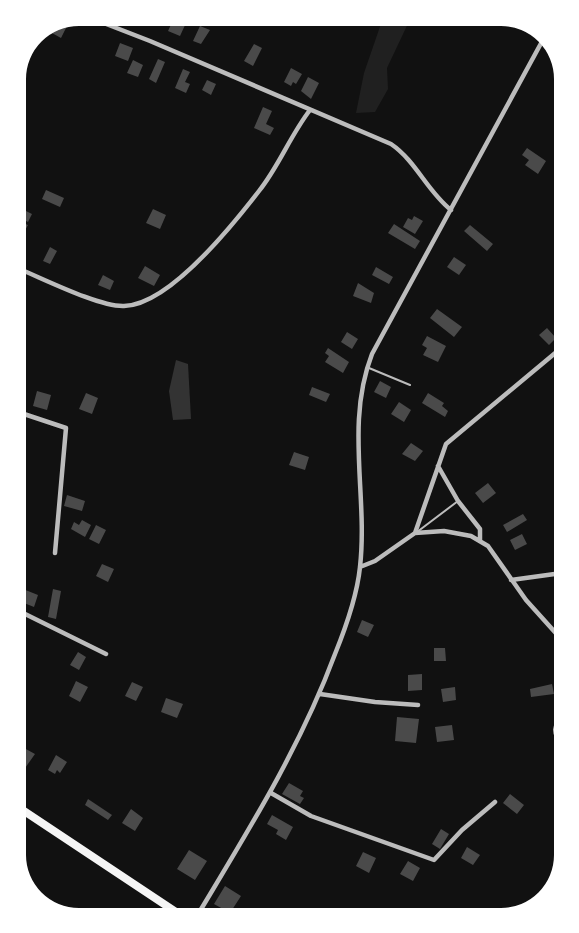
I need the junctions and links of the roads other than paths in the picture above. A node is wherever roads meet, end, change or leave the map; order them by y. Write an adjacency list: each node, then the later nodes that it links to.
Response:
1 (111, 26): 3 (street)
2 (541, 44): 4 (street)
3 (310, 110): 4 (street); 5 (street)
4 (451, 210): 7 (street)
5 (26, 272)
6 (554, 355): 10 (street)
7 (367, 367): 8 (lane); 15 (street)
8 (410, 385)
9 (26, 415): 14 (street)
10 (438, 466): 11 (street); 12 (street)
11 (458, 501): 12 (lane); 13 (street)
12 (415, 533): 13 (street); 15 (street)
13 (480, 540): 17 (street)
14 (55, 554)
15 (360, 567): 21 (street)
16 (554, 574): 17 (street)
17 (511, 580): 19 (street)
18 (26, 614): 20 (street)
19 (554, 631)
20 (106, 654)
21 (320, 694): 22 (street); 23 (street)
22 (418, 705)
23 (271, 793): 24 (street); 27 (street)
24 (495, 802)
25 (26, 812): 26 (highway)
26 (169, 907)
27 (202, 907)

